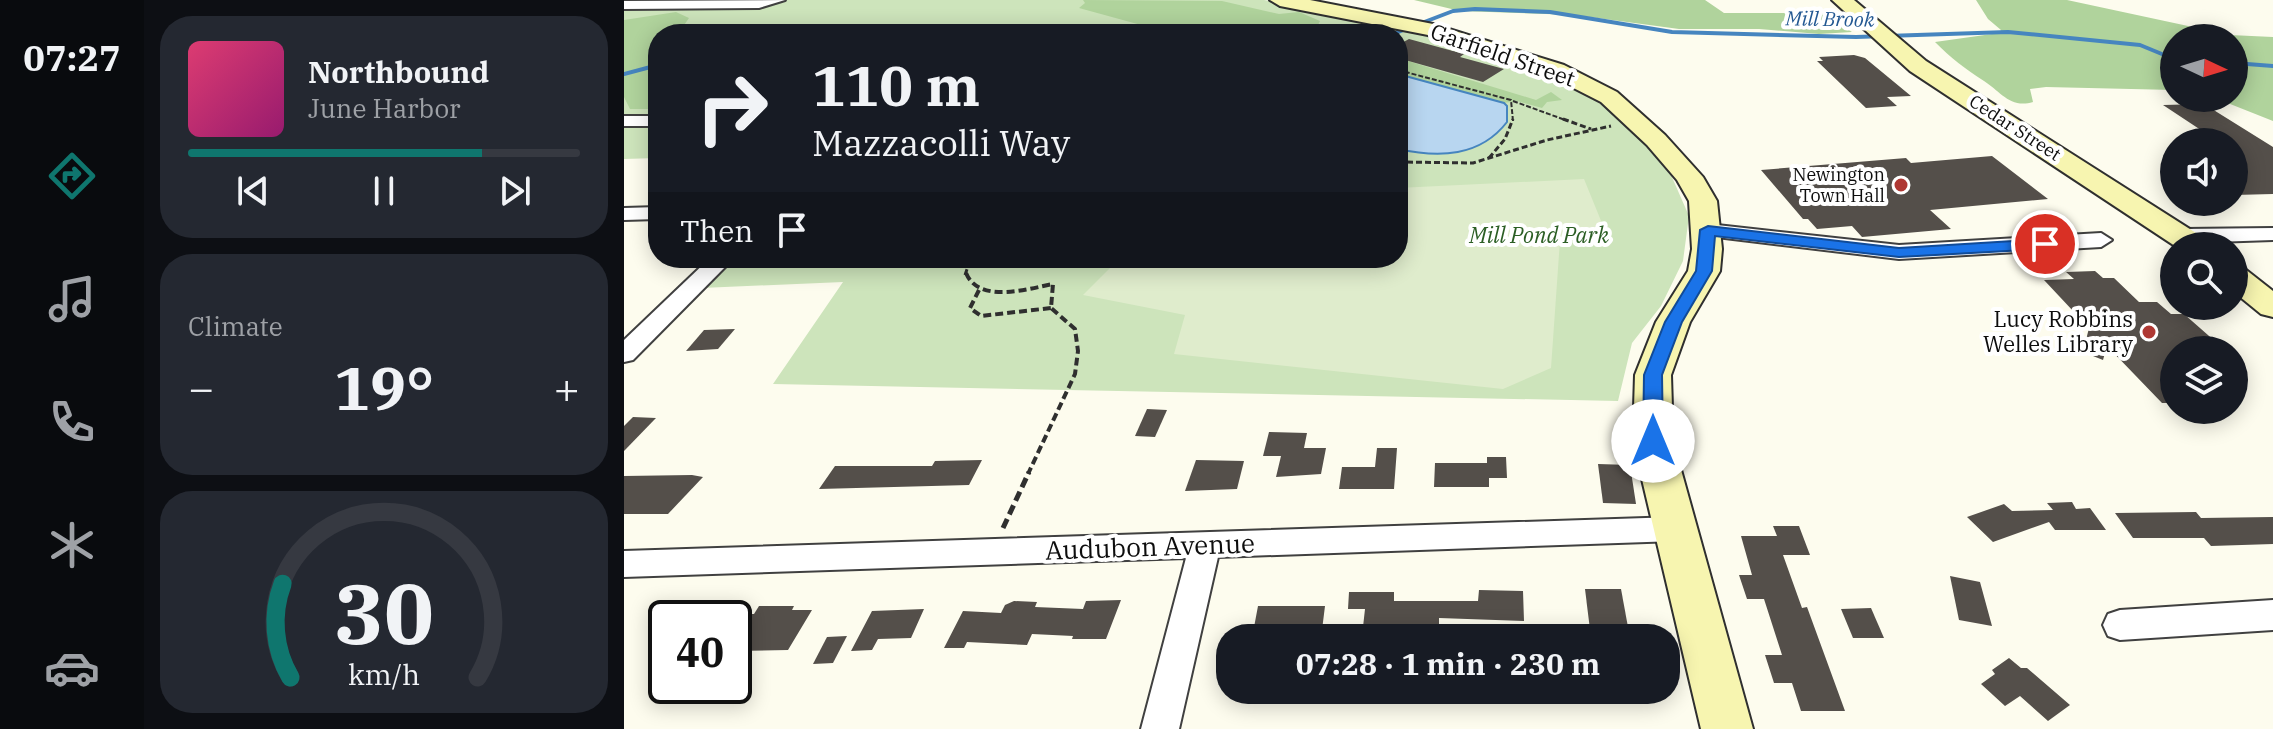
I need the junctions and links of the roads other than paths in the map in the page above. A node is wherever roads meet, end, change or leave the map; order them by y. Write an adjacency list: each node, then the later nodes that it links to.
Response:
1 (1280, 0): 5 (street, Garfield Street)
2 (1842, 0): 12 (street, Cedar Street)
3 (775, 1): 4 (street)
4 (624, 5)
5 (1403, 24)
6 (1408, 25): 11 (street, Garfield Street)
7 (624, 121): 8 (street)
8 (648, 121)
9 (648, 213): 10 (street)
10 (624, 214)
11 (1708, 230): 15 (street); 20 (street, Garfield Street)
12 (2176, 232)
13 (2273, 234): 14 (street)
14 (2248, 236)
15 (2101, 240)
16 (713, 268): 19 (street)
17 (2248, 287): 18 (street)
18 (2273, 307)
19 (625, 352)
20 (1676, 529): 21 (street, Audubon Avenue); 26 (street, Garfield Street)
21 (1205, 546): 22 (street, Audubon Avenue); 25 (street)
22 (624, 564)
23 (2273, 615): 24 (street)
24 (2120, 625)
25 (1160, 729)
26 (1727, 729)

